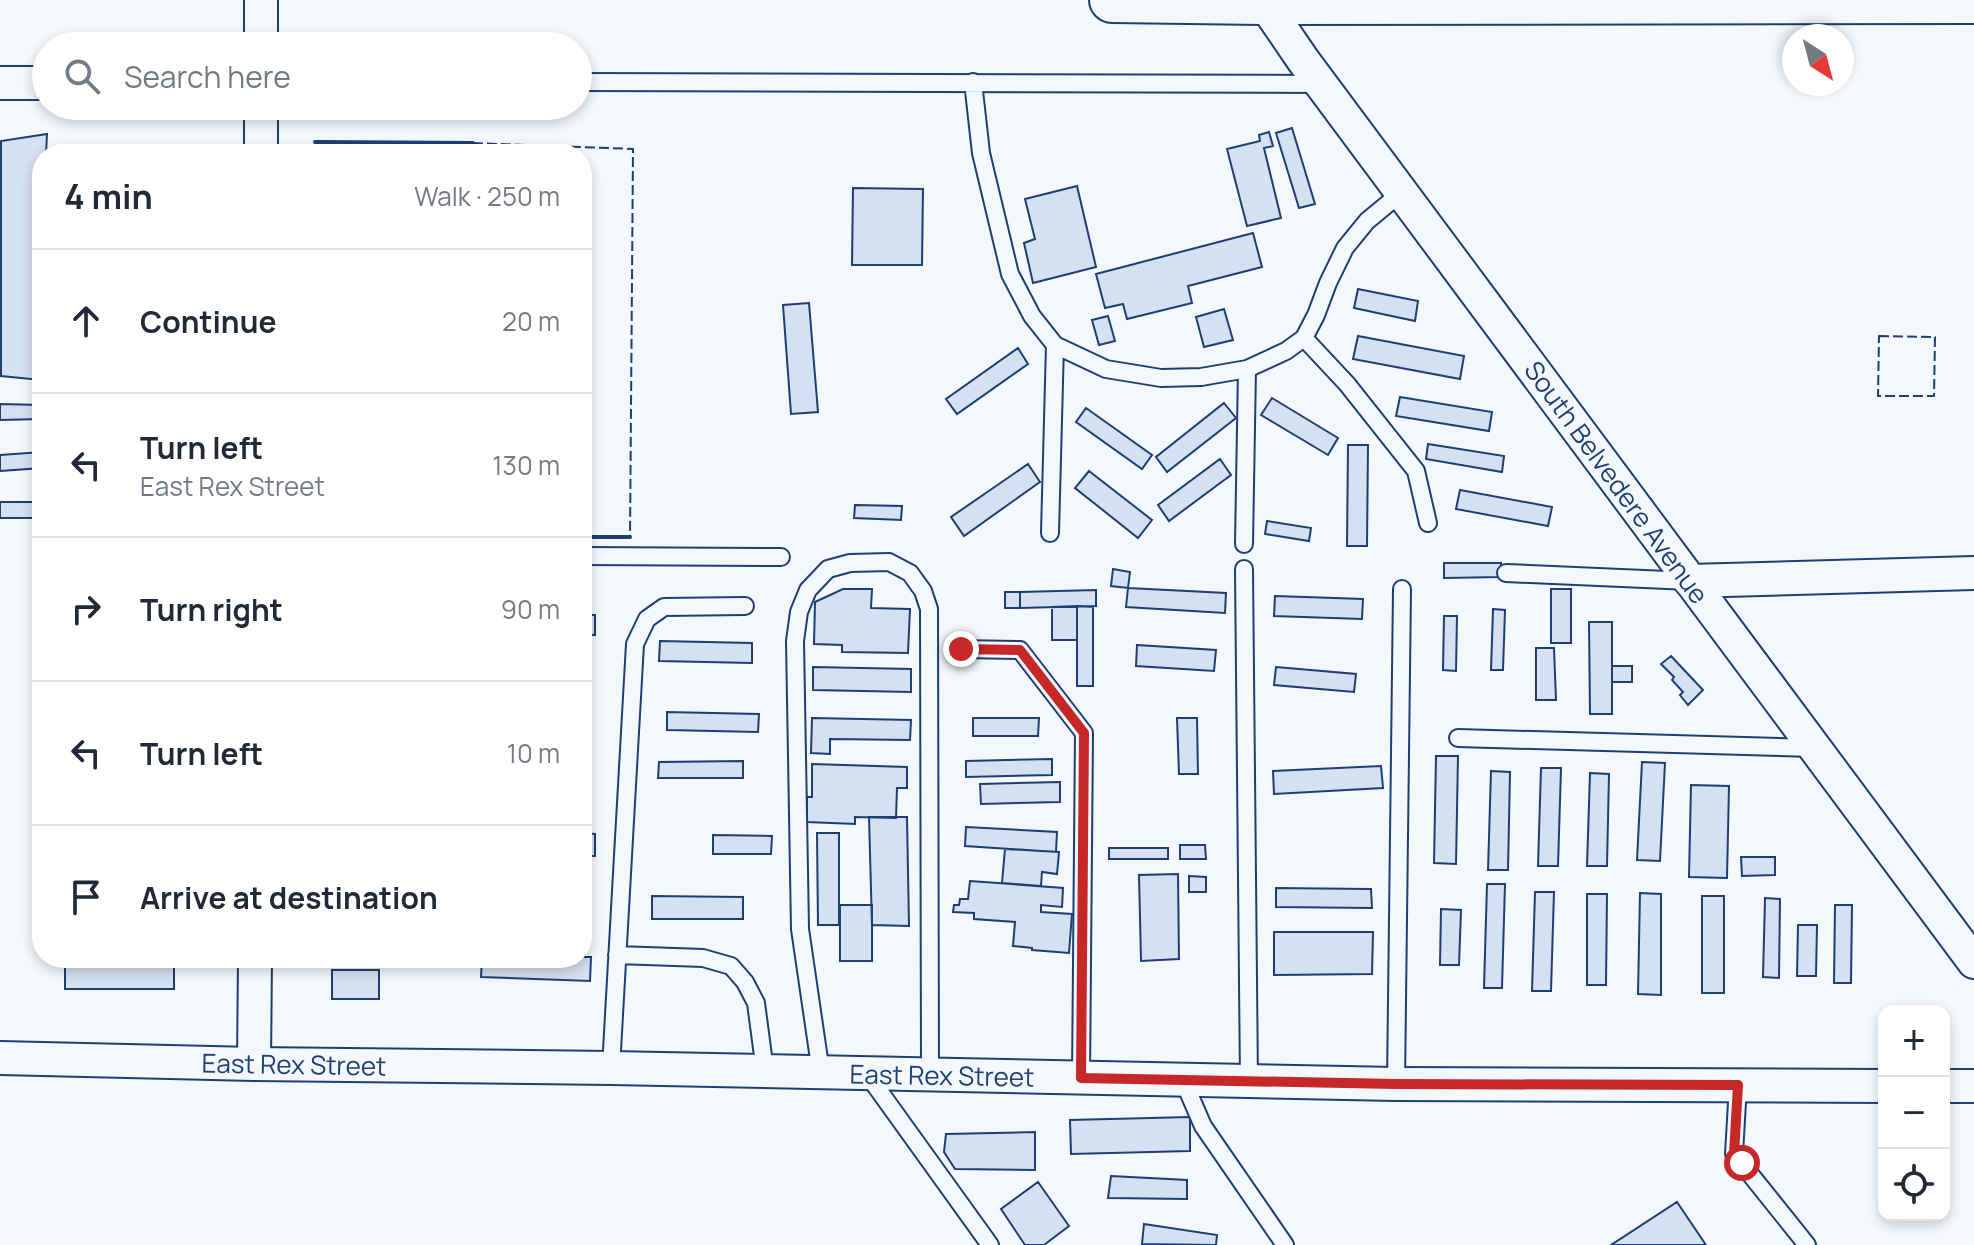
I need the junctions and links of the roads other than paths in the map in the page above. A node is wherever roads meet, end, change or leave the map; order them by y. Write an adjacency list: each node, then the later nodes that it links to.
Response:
1 (261, 0): 5 (street)
2 (1112, 0): 3 (main road)
3 (1262, 1): 4 (main road); 10 (street, South Belvedere Avenue)
4 (1974, 1)
5 (261, 32)
6 (592, 82): 7 (lane)
7 (973, 82): 10 (lane); 15 (lane)
8 (0, 83): 9 (street)
9 (32, 83)
10 (1321, 84): 13 (street, South Belvedere Avenue)
11 (261, 120): 12 (street)
12 (261, 144)
13 (1402, 192): 14 (lane); 25 (street, South Belvedere Avenue)
14 (1304, 338): 16 (lane); 17 (lane)
15 (1055, 345): 16 (lane); 18 (lane)
16 (1247, 369): 19 (lane)
17 (1428, 523)
18 (1050, 533)
19 (1244, 544)
20 (592, 556): 21 (lane)
21 (781, 557)
22 (1244, 569): 43 (lane)
23 (1506, 573): 25 (lane)
24 (1974, 573): 25 (street)
25 (1690, 581): 30 (street, South Belvedere Avenue)
26 (1402, 589): 44 (lane)
27 (745, 606): 31 (lane)
28 (961, 649): 41 (lane)
29 (1458, 738): 30 (lane)
30 (1814, 748): 32 (street, South Belvedere Avenue)
31 (617, 955): 36 (lane); 37 (lane)
32 (1974, 962)
33 (255, 968): 35 (street)
34 (0, 1058): 35 (street, East Rex Street)
35 (254, 1064): 36 (street, East Rex Street)
36 (611, 1068): 37 (street, East Rex Street)
37 (765, 1071): 38 (street, East Rex Street)
38 (821, 1073): 39 (street, East Rex Street); 40 (lane)
39 (866, 1074): 40 (street, East Rex Street); 49 (lane)
40 (930, 1075): 41 (street, East Rex Street)
41 (1081, 1078): 42 (street, East Rex Street)
42 (1183, 1080): 43 (street, East Rex Street); 50 (lane)
43 (1249, 1082): 44 (street, East Rex Street)
44 (1396, 1084): 45 (street, East Rex Street)
45 (1738, 1085): 46 (street, East Rex Street); 51 (lane)
46 (1878, 1086)
47 (1950, 1086): 48 (street)
48 (1974, 1086)
49 (990, 1245)
50 (1285, 1245)
51 (1807, 1245)

